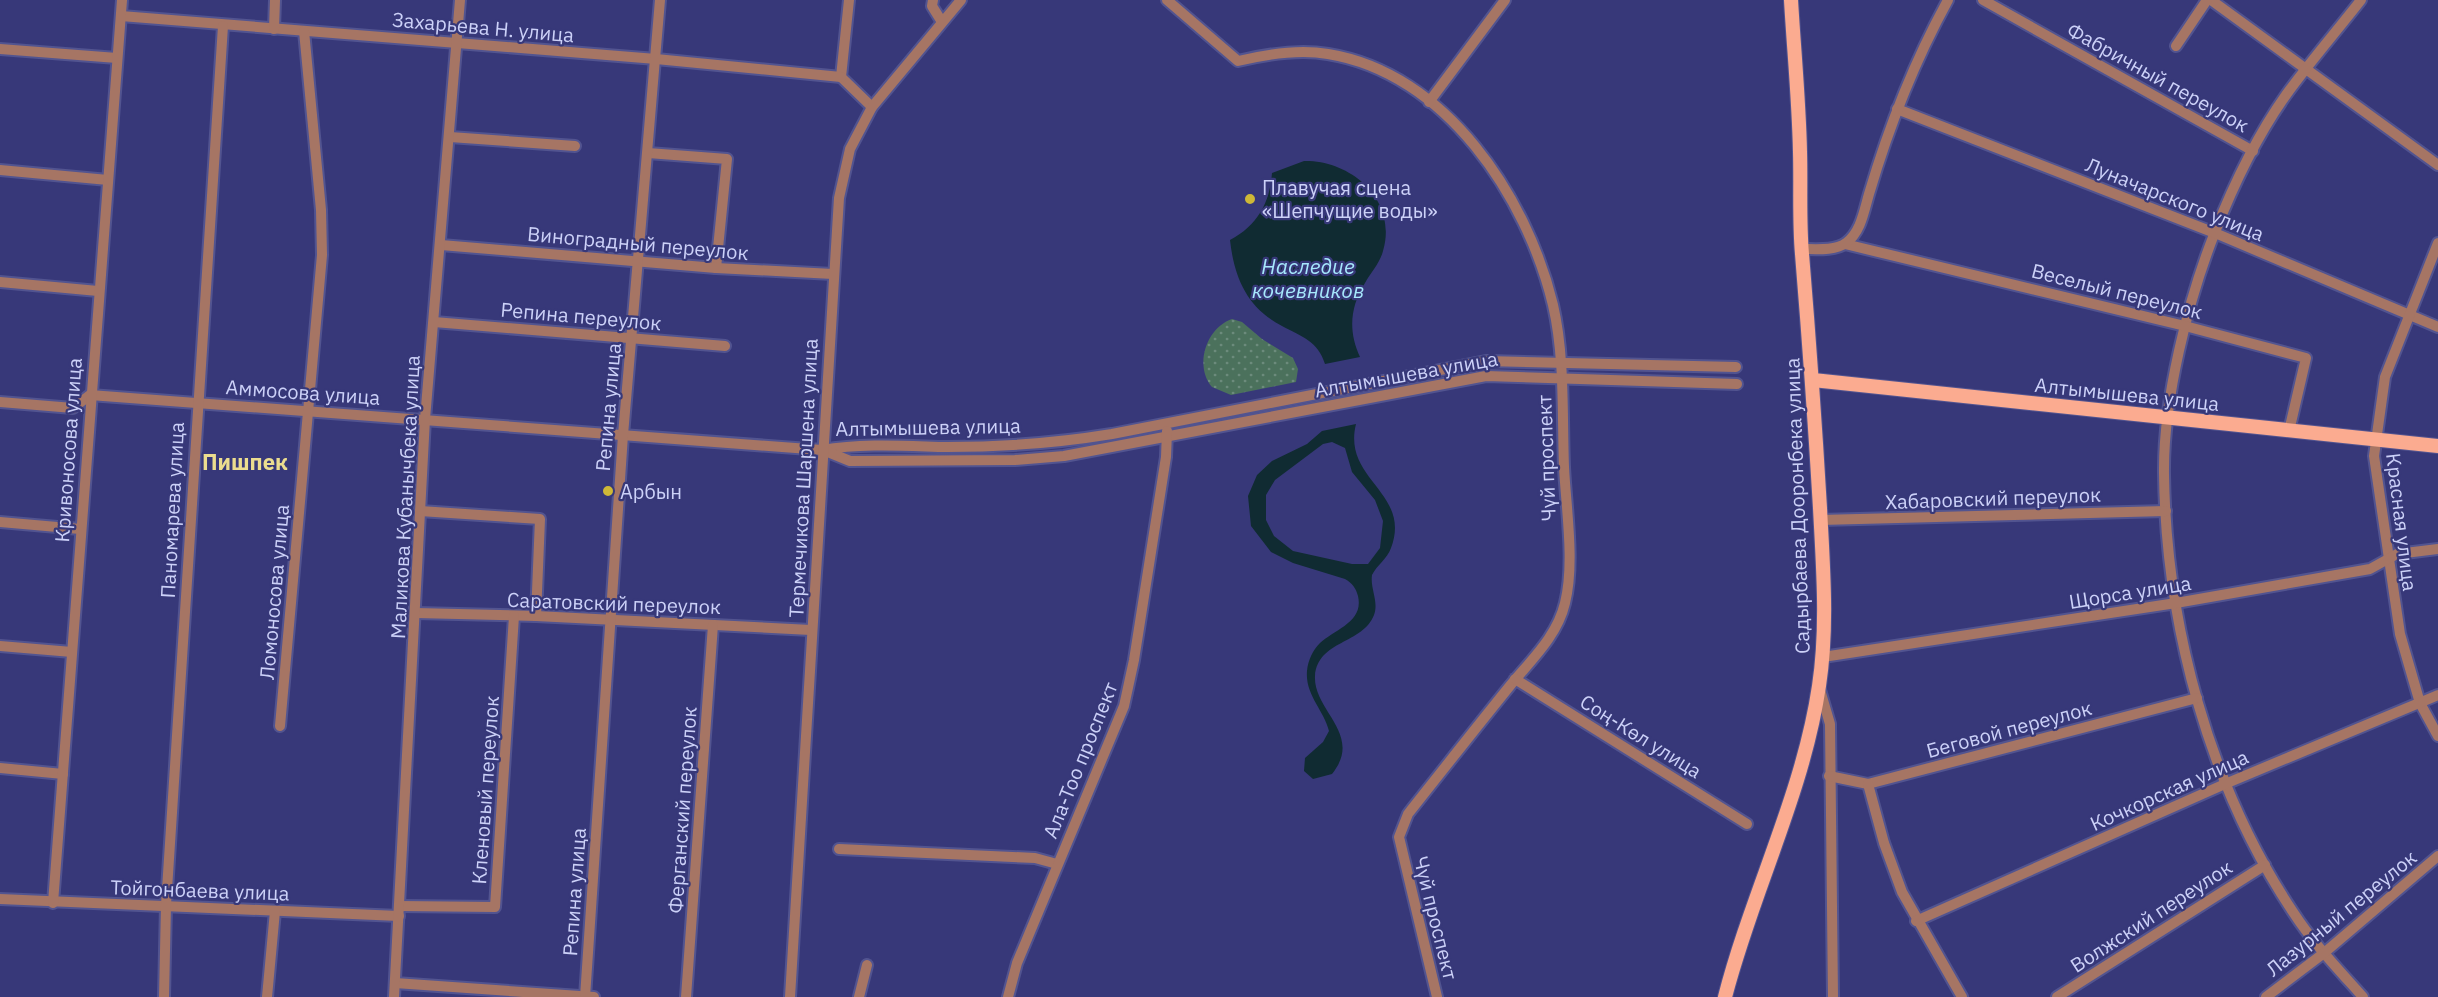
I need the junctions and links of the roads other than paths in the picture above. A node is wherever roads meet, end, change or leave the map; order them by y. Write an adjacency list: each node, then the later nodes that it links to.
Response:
1 (122, 0): 16 (street, Кривоносова улица)
2 (275, 0): 19 (street)
3 (460, 0): 21 (street, Маликова Кубанычбека улица)
4 (660, 0): 25 (street, Репина улица)
5 (849, 0): 27 (street)
6 (933, 0): 17 (street)
7 (961, 0): 17 (street, Термечикова Шаршена улица)
8 (1167, 0): 28 (street, Чүй проспект)
9 (1505, 0): 28 (street)
10 (1791, 0): 42 (main road, Садырбаева Дооронбека улица)
11 (1948, 0): 30 (street)
12 (1983, 0): 33 (street, Фабричный переулок)
13 (2206, 0): 22 (street)
14 (2211, 0): 26 (street)
15 (2361, 0): 26 (street)
16 (121, 16): 18 (street, Захарьева Н. улица); 24 (street, Кривоносова улица)
17 (942, 22): 29 (street, Термечикова Шаршена улица)
18 (223, 26): 19 (street, Захарьева Н. улица); 61 (street, Паномарева улица)
19 (274, 29): 20 (street, Захарьева Н. улица)
20 (304, 31): 21 (street, Захарьева Н. улица); 62 (street, Ломоносова улица)
21 (457, 43): 25 (street, Захарьева Н. улица); 31 (street, Маликова Кубанычбека улица)
22 (2176, 46)
23 (0, 49): 24 (street)
24 (117, 58): 37 (street, Кривоносова улица)
25 (656, 59): 27 (street, Захарьева Н. улица); 34 (street, Репина улица)
26 (2306, 69): 33 (street); 35 (street)
27 (841, 77): 29 (street)
28 (1429, 102): 54 (street, Чүй проспект)
29 (872, 107): 45 (street, Термечикова Шаршена улица)
30 (1897, 109): 38 (street, Луначарского улица); 40 (street)
31 (450, 136): 32 (street); 41 (street, Маликова Кубанычбека улица)
32 (575, 147)
33 (2253, 151): 38 (street)
34 (648, 153): 43 (street, Репина улица); 44 (street)
35 (2438, 165)
36 (0, 170): 37 (street)
37 (108, 180): 47 (street, Кривоносова улица)
38 (2214, 233): 48 (street, Луначарского улица); 50 (street)
39 (2438, 243): 48 (street, Красная улица)
40 (1845, 244): 42 (street); 50 (street, Веселый переулок)
41 (441, 245): 43 (street, Виноградный переулок); 49 (street, Маликова Кубанычбека улица)
42 (1802, 249): 57 (main road, Садырбаева Дооронбека улица)
43 (638, 261): 44 (street, Виноградный переулок); 52 (street, Репина улица)
44 (716, 268): 45 (street, Виноградный переулок)
45 (833, 274): 71 (street, Термечикова Шаршена улица)
46 (0, 282): 47 (street)
47 (98, 291): 59 (street, Кривоносова улица)
48 (2407, 316): 51 (street, Луначарского улица); 69 (street, Красная улица)
49 (434, 322): 52 (street, Репина переулок); 64 (street, Маликова Кубанычбека улица)
50 (2186, 326): 63 (street); 66 (street, Веселый переулок)
51 (2438, 327)
52 (631, 338): 53 (street, Репина переулок); 67 (street, Репина улица)
53 (725, 346)
54 (1560, 362): 55 (street, Алтымышева улица); 56 (street, Чүй проспект); 65 (street, Алтымышева улица)
55 (1736, 367)
56 (1561, 377): 58 (street, Алтымышева улица); 68 (street, Алтымышева улица); 89 (street, Чүй проспект)
57 (1813, 380): 63 (main road, Алтымышева улица); 74 (main road, Садырбаева Дооронбека улица)
58 (1737, 384)
59 (90, 395): 60 (street, Аммосова улица); 61 (street, Аммосова улица); 76 (street, Кривоносова улица)
60 (0, 402)
61 (197, 403): 62 (street, Аммосова улица); 108 (street, Паномарева улица)
62 (307, 411): 64 (street, Аммосова улица); 94 (street, Ломоносова улица)
63 (2167, 418): 66 (main road, Алтымышева улица); 72 (street)
64 (425, 419): 67 (street, Аммосова улица); 73 (street, Маликова Кубанычбека улица)
65 (1166, 422): 68 (street, Ала-Тоо проспект); 71 (street, Алтымышева улица)
66 (2289, 431): 69 (main road, Алтымышева улица)
67 (622, 435): 71 (street, Аммосова улица); 83 (street, Репина улица)
68 (1168, 438): 71 (street, Алтымышева улица); 104 (street, Ала-Тоо проспект)
69 (2375, 440): 70 (main road, Алтымышева улица); 78 (street, Красная улица)
70 (2438, 446)
71 (822, 450): 85 (street, Термечикова Шаршена улица)
72 (2166, 511): 74 (street, Хабаровский переулок); 79 (street)
73 (420, 512): 80 (street, Маликова Кубанычбека улица); 82 (street)
74 (1820, 520): 88 (main road, Садырбаева Дооронбека улица)
75 (0, 522): 76 (street)
76 (80, 529): 87 (street, Кривоносова улица)
77 (2438, 549): 78 (street, Щорса улица)
78 (2387, 560): 79 (street, Щорса улица); 93 (street, Красная улица)
79 (2176, 603): 88 (street, Щорса улица); 92 (street)
80 (416, 613): 81 (street, Саратовский переулок); 110 (street, Маликова Кубанычбека улица)
81 (514, 616): 82 (street, Саратовский переулок); 110 (street, Кленовый переулок)
82 (536, 616): 83 (street, Саратовский переулок)
83 (610, 620): 84 (street, Саратовский переулок); 119 (street, Репина улица)
84 (713, 625): 85 (street, Саратовский переулок); 121 (street, Ферганский переулок)
85 (812, 630): 122 (street, Термечикова Шаршена улица)
86 (0, 646): 87 (street)
87 (72, 652): 97 (street, Кривоносова улица)
88 (1823, 657): 90 (main road, Садырбаева Дооронбека улица)
89 (1515, 679): 101 (street, Соң-Көл улица); 125 (street, Чүй проспект)
90 (1819, 688): 98 (street); 126 (main road, Садырбаева Дооронбека улица)
91 (2438, 695): 93 (street, Кочкорская улица)
92 (2197, 698): 99 (street, Беговой переулок); 100 (street)
93 (2420, 703): 95 (street, Красная улица); 100 (street, Кочкорская улица)
94 (280, 726)
95 (2438, 736)
96 (0, 768): 97 (street)
97 (63, 774): 107 (street, Кривоносова улица)
98 (1829, 776): 99 (street, Беговой переулок); 127 (street)
99 (1868, 784): 111 (street)
100 (2225, 784): 105 (street); 111 (street, Кочкорская улица)
101 (1747, 824)
102 (839, 849): 104 (street)
103 (2438, 856): 112 (street, Лазурный переулок)
104 (1058, 864): 124 (street, Ала-Тоо проспект)
105 (2265, 865): 112 (street); 129 (street, Волжский переулок)
106 (0, 899): 107 (street, Тойгонбаева улица)
107 (53, 903): 108 (street, Тойгонбаева улица)
108 (166, 905): 109 (street, Тойгонбаева улица); 116 (street, Паномарева улица)
109 (274, 911): 110 (street, Тойгонбаева улица); 117 (street)
110 (399, 911): 114 (street, Маликова Кубанычбека улица)
111 (1916, 921): 128 (street)
112 (2324, 953): 130 (street, Лазурный переулок); 131 (street)
113 (867, 965): 123 (street)
114 (395, 983): 115 (street); 118 (street, Маликова Кубанычбека улица)
115 (497, 994): 119 (street)
116 (164, 997)
117 (267, 997)
118 (394, 997)
119 (585, 997): 120 (street)
120 (594, 997)
121 (686, 997)
122 (790, 997)
123 (859, 997)
124 (1008, 997)
125 (1437, 997)
126 (1725, 997)
127 (1833, 997)
128 (1962, 997)
129 (2057, 997)
130 (2266, 997)
131 (2363, 997)

